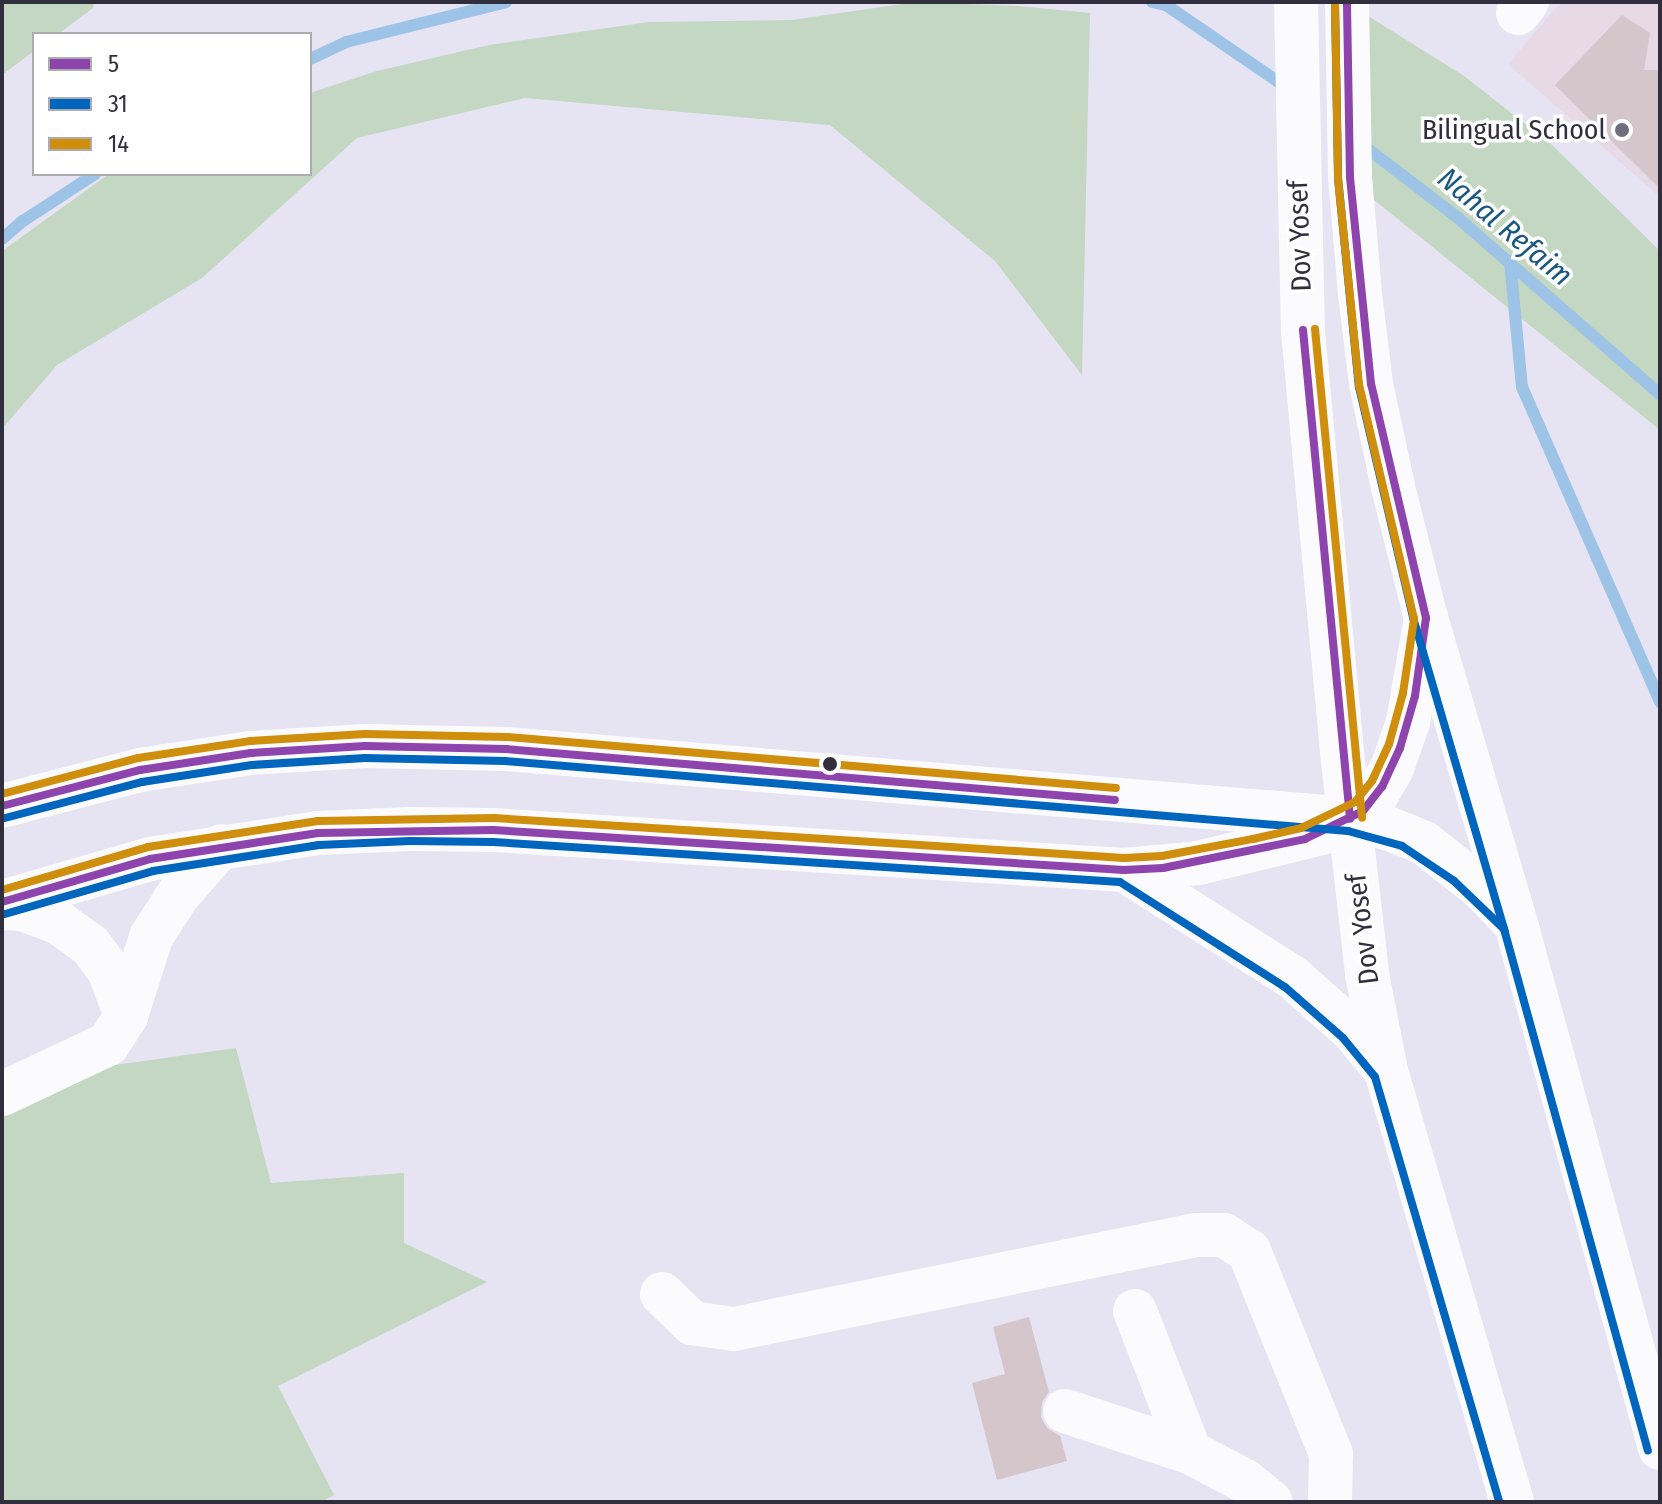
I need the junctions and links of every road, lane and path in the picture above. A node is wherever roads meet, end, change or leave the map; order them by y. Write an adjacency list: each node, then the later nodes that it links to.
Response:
1 (1296, 2): 5 (main road, Dov Yosef)
2 (1347, 2): 3 (main road, Dov Yosef)
3 (1426, 618): 5 (main road); 9 (main road, Dov Yosef)
4 (2, 806): 5 (main road)
5 (1350, 819): 7 (main road); 9 (main road); 11 (main road, Dov Yosef)
6 (221, 846): 7 (main road); 8 (main road); 10 (main road)
7 (1124, 870): 11 (main road)
8 (2, 905): 10 (main road)
9 (1515, 923): 16 (main road, Dov Yosef)
10 (126, 1016): 12 (main road)
11 (1386, 1071): 20 (main road, Dov Yosef)
12 (2, 1094)
13 (662, 1294): 19 (main road)
14 (1135, 1311): 17 (main road)
15 (1065, 1411): 17 (main road)
16 (1660, 1448)
17 (1190, 1452): 18 (main road)
18 (1271, 1502)
19 (1330, 1502)
20 (1512, 1502)

